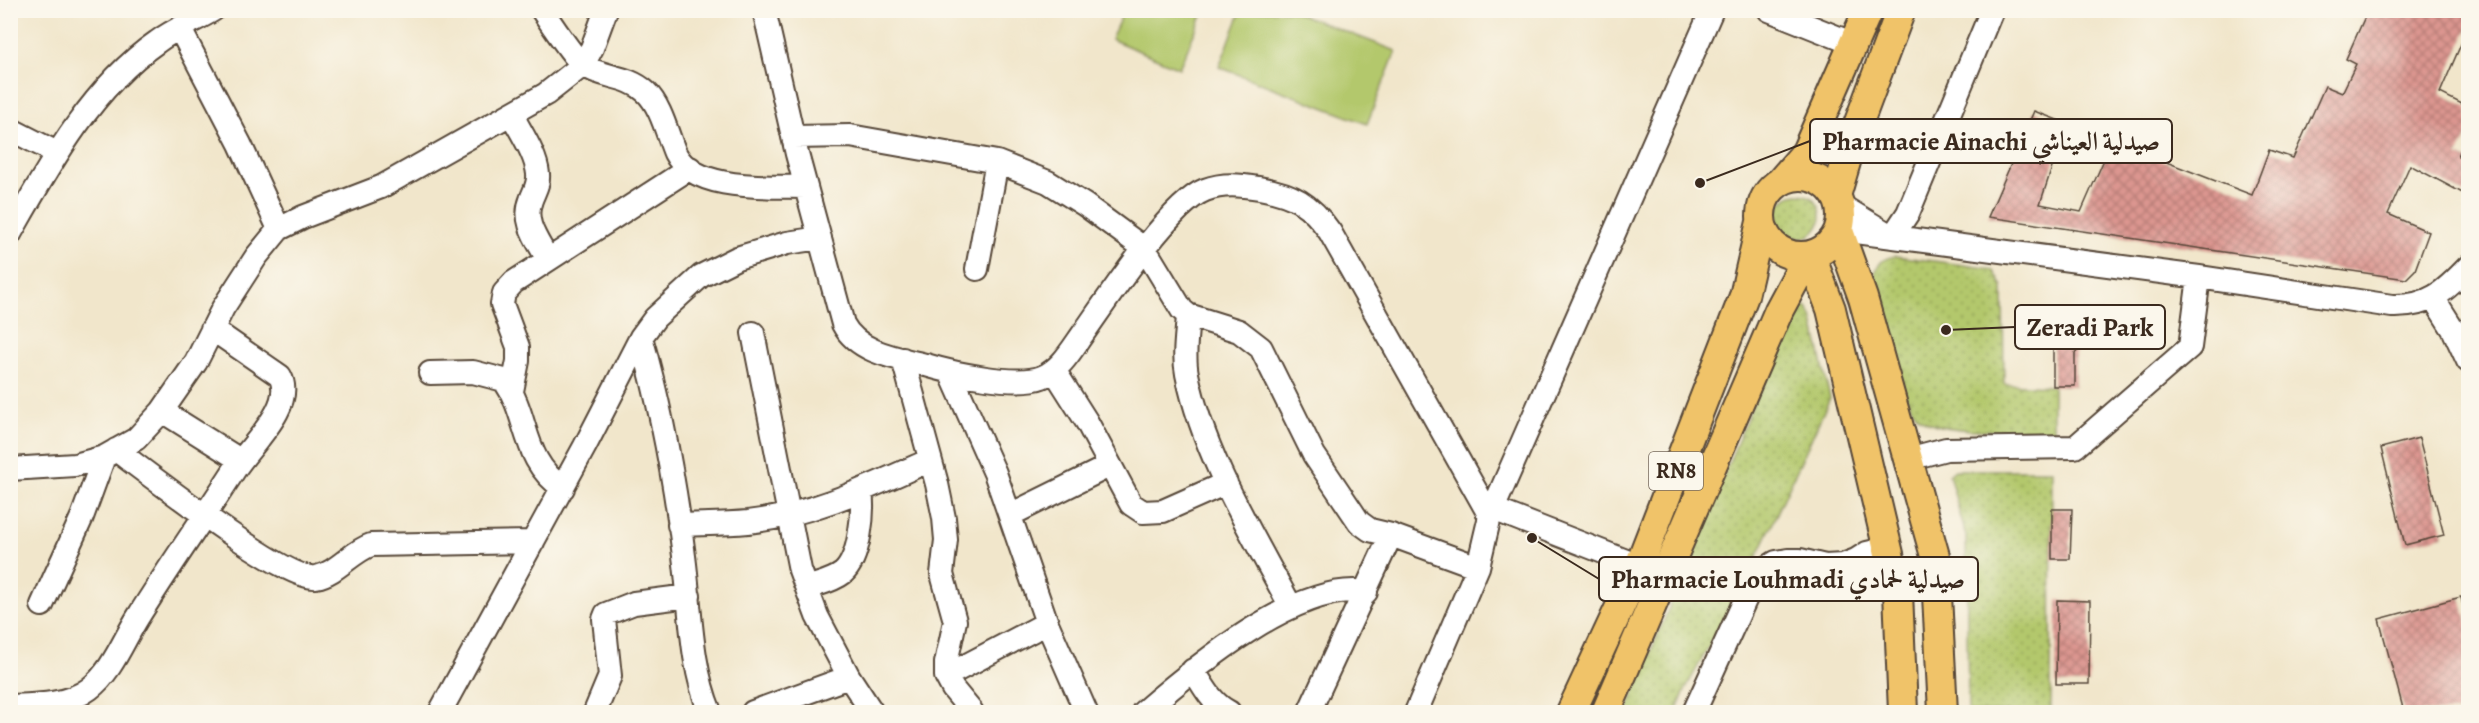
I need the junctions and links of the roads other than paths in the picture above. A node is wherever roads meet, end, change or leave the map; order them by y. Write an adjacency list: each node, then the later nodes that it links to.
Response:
1 (213, 10): 10 (street)
2 (542, 10): 12 (street)
3 (606, 10): 12 (street)
4 (764, 10): 16 (street)
5 (1712, 10): 63 (street)
6 (1769, 10): 11 (street)
7 (1868, 10): 11 (main road, RN8)
8 (1901, 10): 17 (main road, RN8)
9 (1992, 10): 27 (street)
10 (180, 29): 18 (street); 25 (street)
11 (1854, 44): 14 (main road, RN8)
12 (583, 65): 13 (street); 20 (street)
13 (512, 115): 25 (street); 31 (street)
14 (1821, 122): 17 (main road); 21 (main road, RN8)
15 (10, 129): 18 (street)
16 (793, 137): 19 (street); 22 (street)
17 (1853, 138): 23 (main road, RN8)
18 (57, 153): 26 (street)
19 (997, 162): 29 (street); 33 (street)
20 (690, 168): 22 (street); 31 (street)
21 (1781, 181): 23 (main road); 24 (main road, RN8)
22 (806, 187): 28 (street)
23 (1839, 216): 27 (street); 30 (main road, RN8); 36 (main road)
24 (1761, 222): 30 (main road); 35 (main road, RN8)
25 (279, 229): 41 (street)
26 (10, 234)
27 (1892, 237): 34 (street)
28 (820, 238): 43 (street); 44 (street)
29 (1145, 249): 40 (street); 46 (street); 63 (street)
30 (1810, 256): 38 (main road); 39 (main road, RN8)
31 (548, 260): 49 (street)
32 (2469, 267): 37 (street)
33 (977, 269)
34 (2199, 277): 37 (street); 54 (street)
35 (1744, 296): 39 (main road); 70 (main road, RN8)
36 (1863, 298): 38 (main road); 51 (main road)
37 (2434, 299): 45 (street)
38 (1831, 309): 52 (main road)
39 (1779, 310): 94 (main road, RN8)
40 (1188, 315): 59 (street); 67 (street)
41 (212, 329): 50 (street); 55 (street)
42 (753, 333): 62 (street)
43 (641, 337): 60 (street); 66 (street)
44 (903, 359): 47 (street); 56 (street)
45 (2469, 361)
46 (1054, 370): 47 (street); 57 (street)
47 (950, 372): 64 (street)
48 (430, 373): 49 (street)
49 (512, 391): 60 (street)
50 (162, 411): 53 (street); 55 (street)
51 (1894, 414): 52 (main road); 54 (main road)
52 (1860, 422): 69 (main road)
53 (110, 454): 58 (street); 65 (street); 75 (street)
54 (1908, 459): 97 (main road)
55 (240, 460): 65 (street)
56 (930, 460): 61 (street); 79 (street)
57 (1109, 466): 59 (street); 64 (street)
58 (10, 470)
59 (1226, 483): 76 (street)
60 (562, 488): 68 (street)
61 (861, 490): 62 (street); 72 (street)
62 (789, 513): 66 (street); 72 (street)
63 (1491, 513): 70 (street); 71 (street)
64 (1010, 515): 77 (street)
65 (205, 516): 68 (street); 81 (street)
66 (679, 525): 74 (street)
67 (1391, 535): 71 (street); 73 (street)
68 (533, 542): 82 (street)
69 (1889, 548): 95 (street); 96 (main road)
70 (1639, 566): 93 (main road, RN8)
71 (1478, 567): 92 (street)
72 (807, 588): 80 (street)
73 (1366, 592): 76 (street); 91 (street)
74 (689, 596): 83 (street); 84 (street)
75 (42, 605)
76 (1291, 607): 78 (street)
77 (1047, 623): 79 (street); 88 (street)
78 (1193, 670): 89 (street); 90 (street)
79 (946, 676): 87 (street)
80 (849, 677): 85 (street); 86 (street)
81 (10, 706)
82 (447, 707)
83 (595, 712)
84 (710, 712)
85 (753, 712)
86 (872, 712)
87 (972, 712)
88 (1086, 712)
89 (1143, 712)
90 (1229, 712)
91 (1310, 712)
92 (1416, 712)
93 (1571, 712)
94 (1606, 712)
95 (1694, 712)
96 (1904, 712)
97 (1943, 712)

